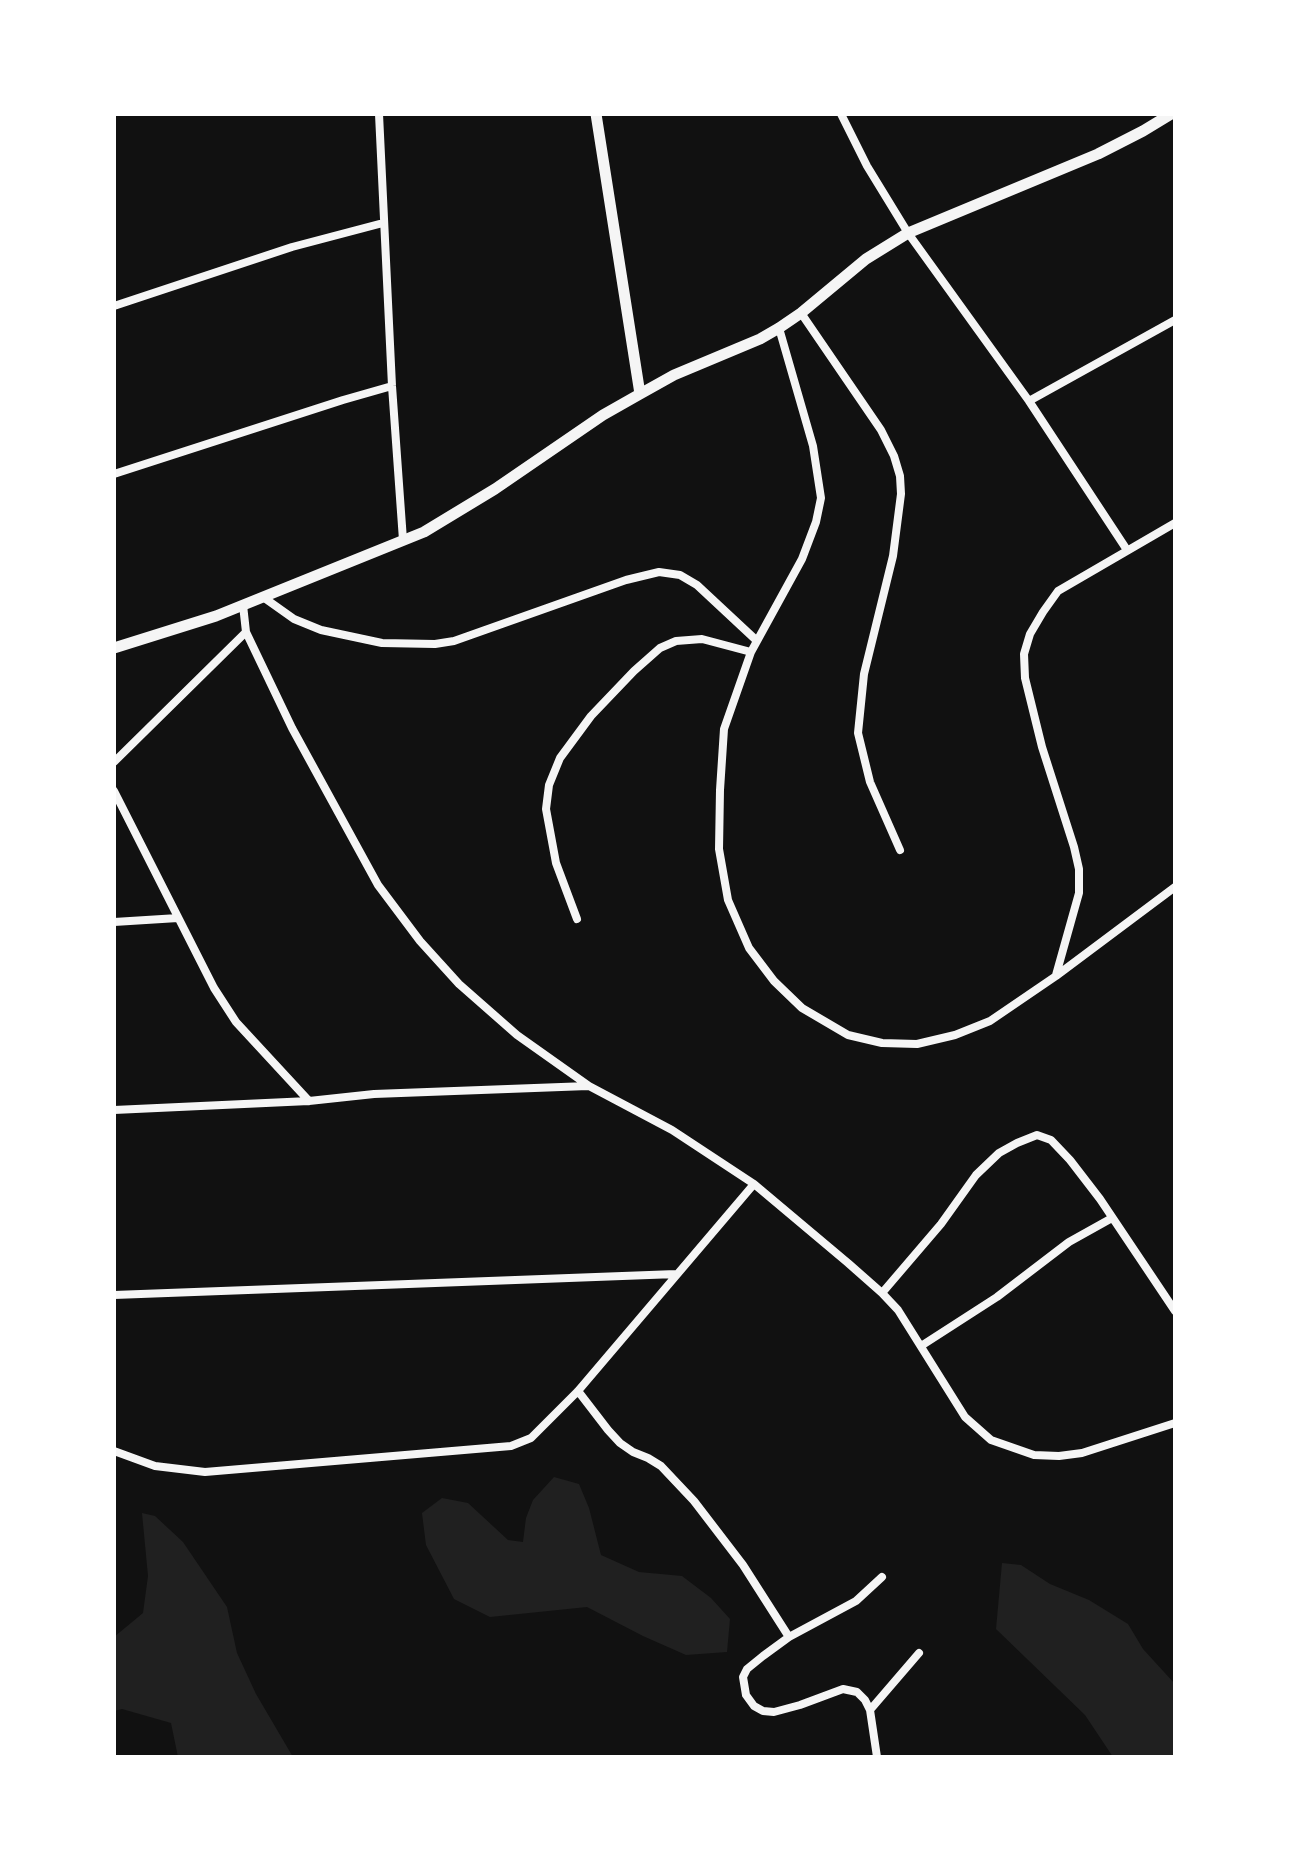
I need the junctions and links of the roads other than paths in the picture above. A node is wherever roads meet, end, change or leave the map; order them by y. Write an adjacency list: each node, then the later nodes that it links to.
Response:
1 (379, 114): 5 (street)
2 (596, 114): 12 (street)
3 (841, 114): 6 (street)
4 (1171, 114): 6 (street)
5 (383, 223): 7 (street); 11 (street)
6 (908, 233): 8 (street); 13 (street)
7 (114, 306)
8 (801, 313): 10 (street); 26 (street)
9 (1175, 320): 13 (street)
10 (779, 328): 12 (street); 21 (street)
11 (392, 386): 14 (street); 16 (street)
12 (640, 394): 16 (street)
13 (1029, 401): 17 (street)
14 (114, 474)
15 (1175, 523): 17 (street)
16 (403, 540): 18 (street)
17 (1127, 550): 31 (street)
18 (263, 597): 19 (street); 21 (street)
19 (243, 605): 20 (street); 22 (street)
20 (246, 632): 24 (street); 32 (street)
21 (756, 640): 23 (street)
22 (114, 648)
23 (751, 652): 29 (street); 31 (street)
24 (114, 762)
25 (114, 791): 28 (street)
26 (900, 850)
27 (1175, 887): 31 (street)
28 (178, 918): 30 (street); 33 (street)
29 (577, 919)
30 (114, 922)
31 (1056, 976)
32 (589, 1086): 33 (street); 35 (street)
33 (309, 1101): 34 (street)
34 (114, 1110)
35 (754, 1184): 37 (street); 38 (street)
36 (1112, 1218): 38 (street); 40 (street); 41 (street)
37 (676, 1274): 39 (street); 42 (street)
38 (882, 1293): 41 (street)
39 (114, 1295)
40 (1175, 1311)
41 (921, 1346): 43 (street)
42 (578, 1391): 44 (street); 46 (street)
43 (1175, 1423)
44 (114, 1451)
45 (882, 1577): 46 (street)
46 (789, 1637): 48 (street)
47 (919, 1653): 48 (street)
48 (870, 1710): 49 (street)
49 (877, 1757)

